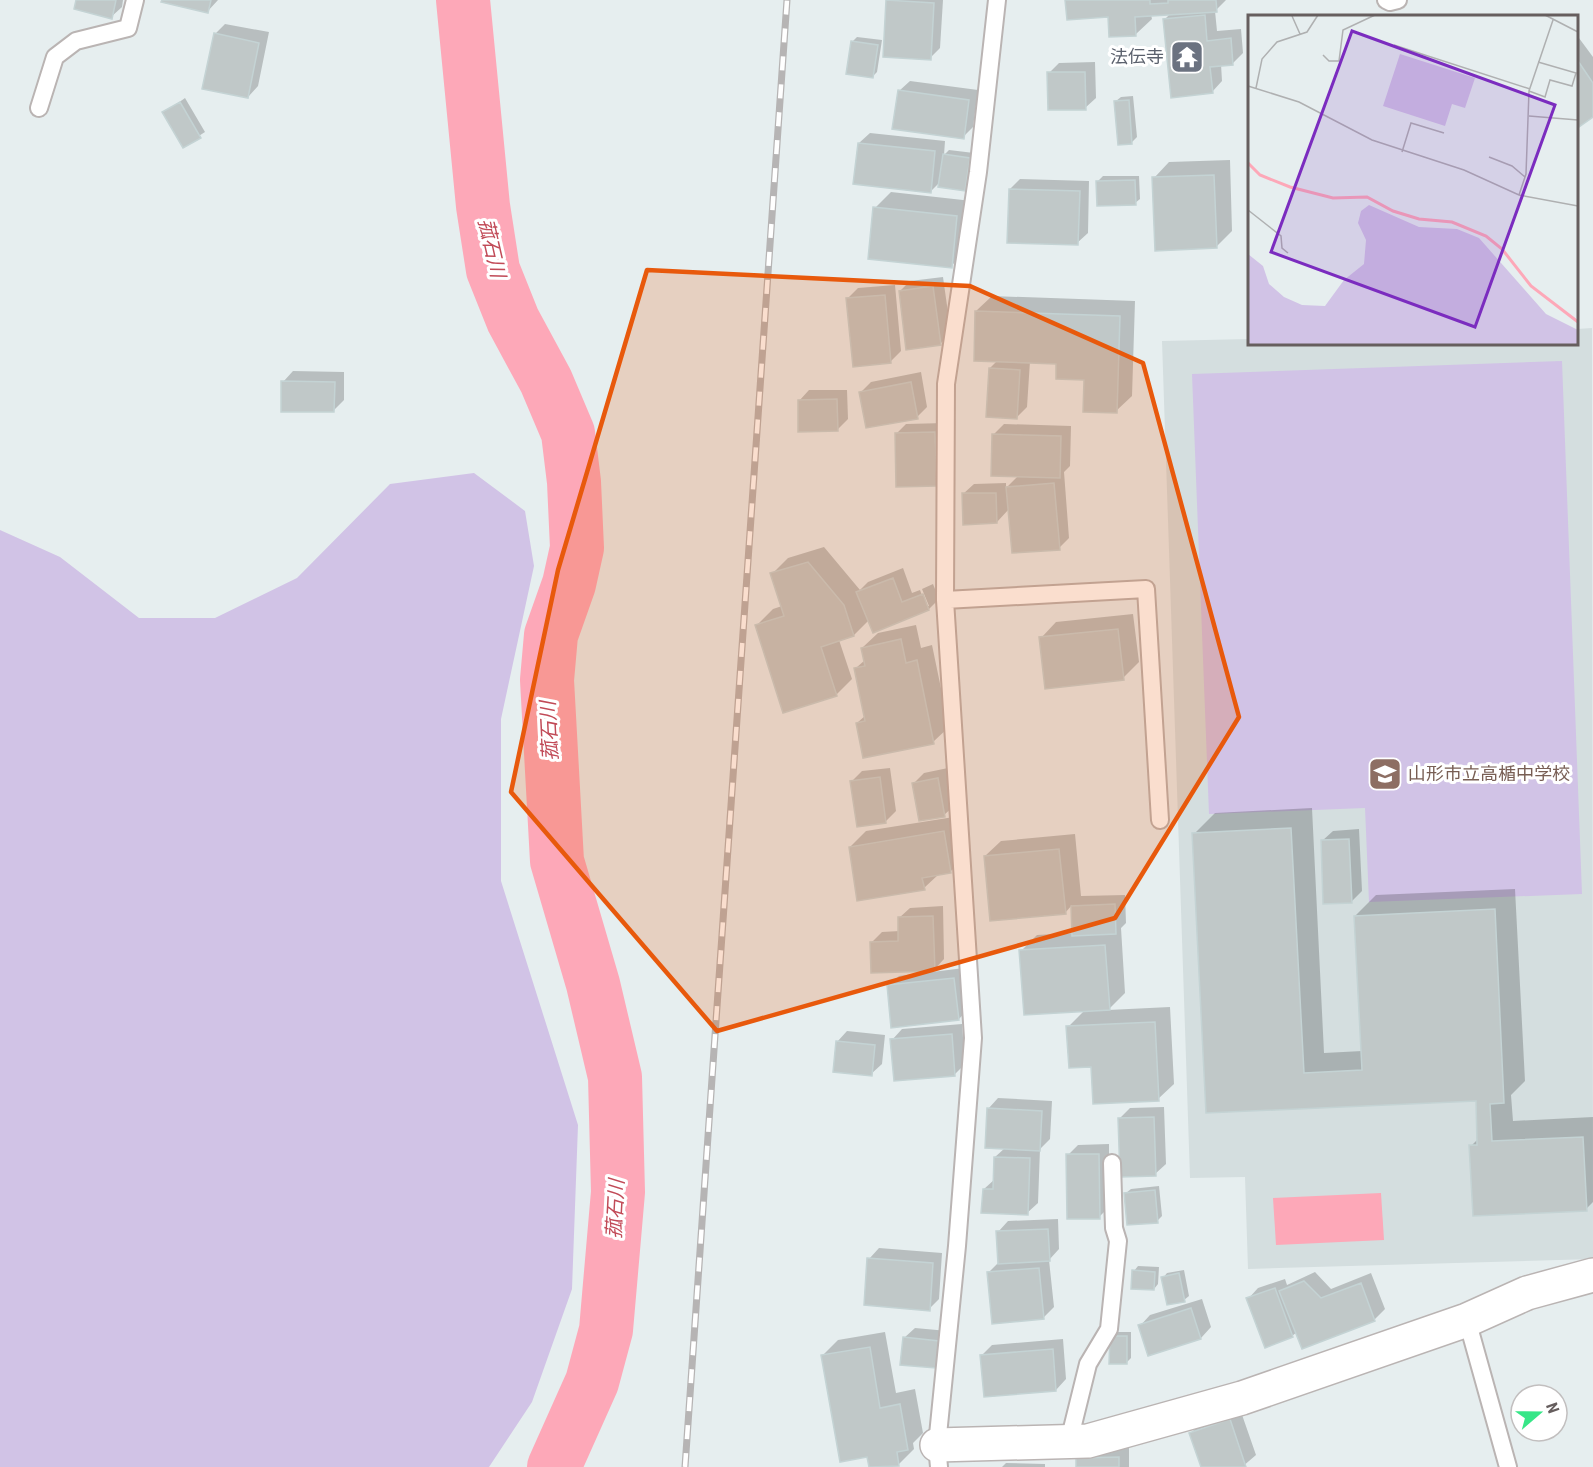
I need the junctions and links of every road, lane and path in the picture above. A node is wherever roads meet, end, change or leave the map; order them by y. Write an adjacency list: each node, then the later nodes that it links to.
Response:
1 (135, 0): 5 (lane)
2 (997, 0): 6 (lane)
3 (1386, 0): 4 (lane)
4 (1398, 0)
5 (39, 108)
6 (945, 600): 7 (lane); 12 (lane)
7 (1160, 820)
8 (1112, 1163): 11 (lane)
9 (1593, 1275): 10 (street)
10 (1467, 1320): 11 (street); 13 (lane)
11 (1069, 1441): 12 (street)
12 (938, 1456)
13 (1508, 1467)

